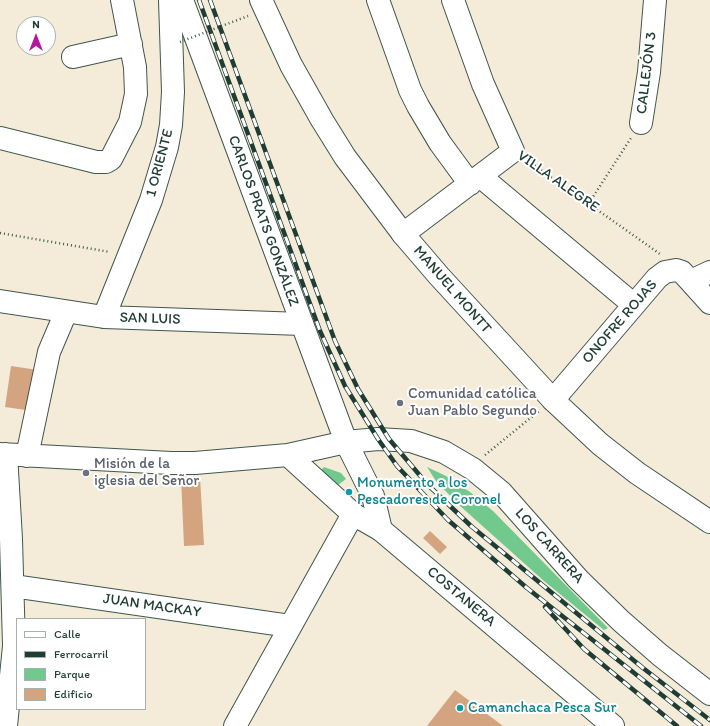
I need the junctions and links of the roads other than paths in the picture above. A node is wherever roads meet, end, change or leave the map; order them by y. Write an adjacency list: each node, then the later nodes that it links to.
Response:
1 (122, 0): 8 (street)
2 (170, 0): 19 (street, 1 ORIENTE)
3 (182, 0): 20 (street, CARLOS PRATS GONZÁLEZ)
4 (261, 0): 13 (street, MANUEL MONTT)
5 (378, 0): 12 (street)
6 (453, 0): 12 (street, VILLA ALEGRE)
7 (655, 0): 10 (street, CALLEJÓN 3)
8 (131, 44): 9 (street); 11 (street)
9 (73, 57)
10 (641, 123)
11 (0, 138)
12 (475, 180): 13 (street); 17 (street)
13 (404, 234): 21 (street, MANUEL MONTT)
14 (701, 277): 16 (street, ONOFRE ROJAS); 17 (street, ONOFRE ROJAS)
15 (0, 301): 18 (street, SAN LUIS)
16 (710, 303)
17 (634, 305): 21 (street, ONOFRE ROJAS)
18 (66, 312): 19 (street, SAN LUIS); 23 (street)
19 (104, 317): 20 (street, SAN LUIS)
20 (302, 324): 22 (street, CARLOS PRATS GONZÁLEZ)
21 (546, 406): 27 (street, MANUEL MONTT)
22 (346, 442): 24 (street, LOS CARRERA); 28 (street); 32 (street, LOS CARRERA)
23 (11, 455): 24 (street, LOS CARRERA); 25 (street)
24 (288, 455): 26 (street)
25 (4, 491): 29 (street)
26 (353, 514): 28 (street); 30 (street)
27 (710, 522)
28 (381, 530): 35 (street, COSTANERA)
29 (13, 586): 30 (street, JUAN MACKAY); 31 (street)
30 (290, 626): 34 (street)
31 (7, 645): 33 (street)
32 (710, 694)
33 (6, 726)
34 (235, 726)
35 (613, 726)

